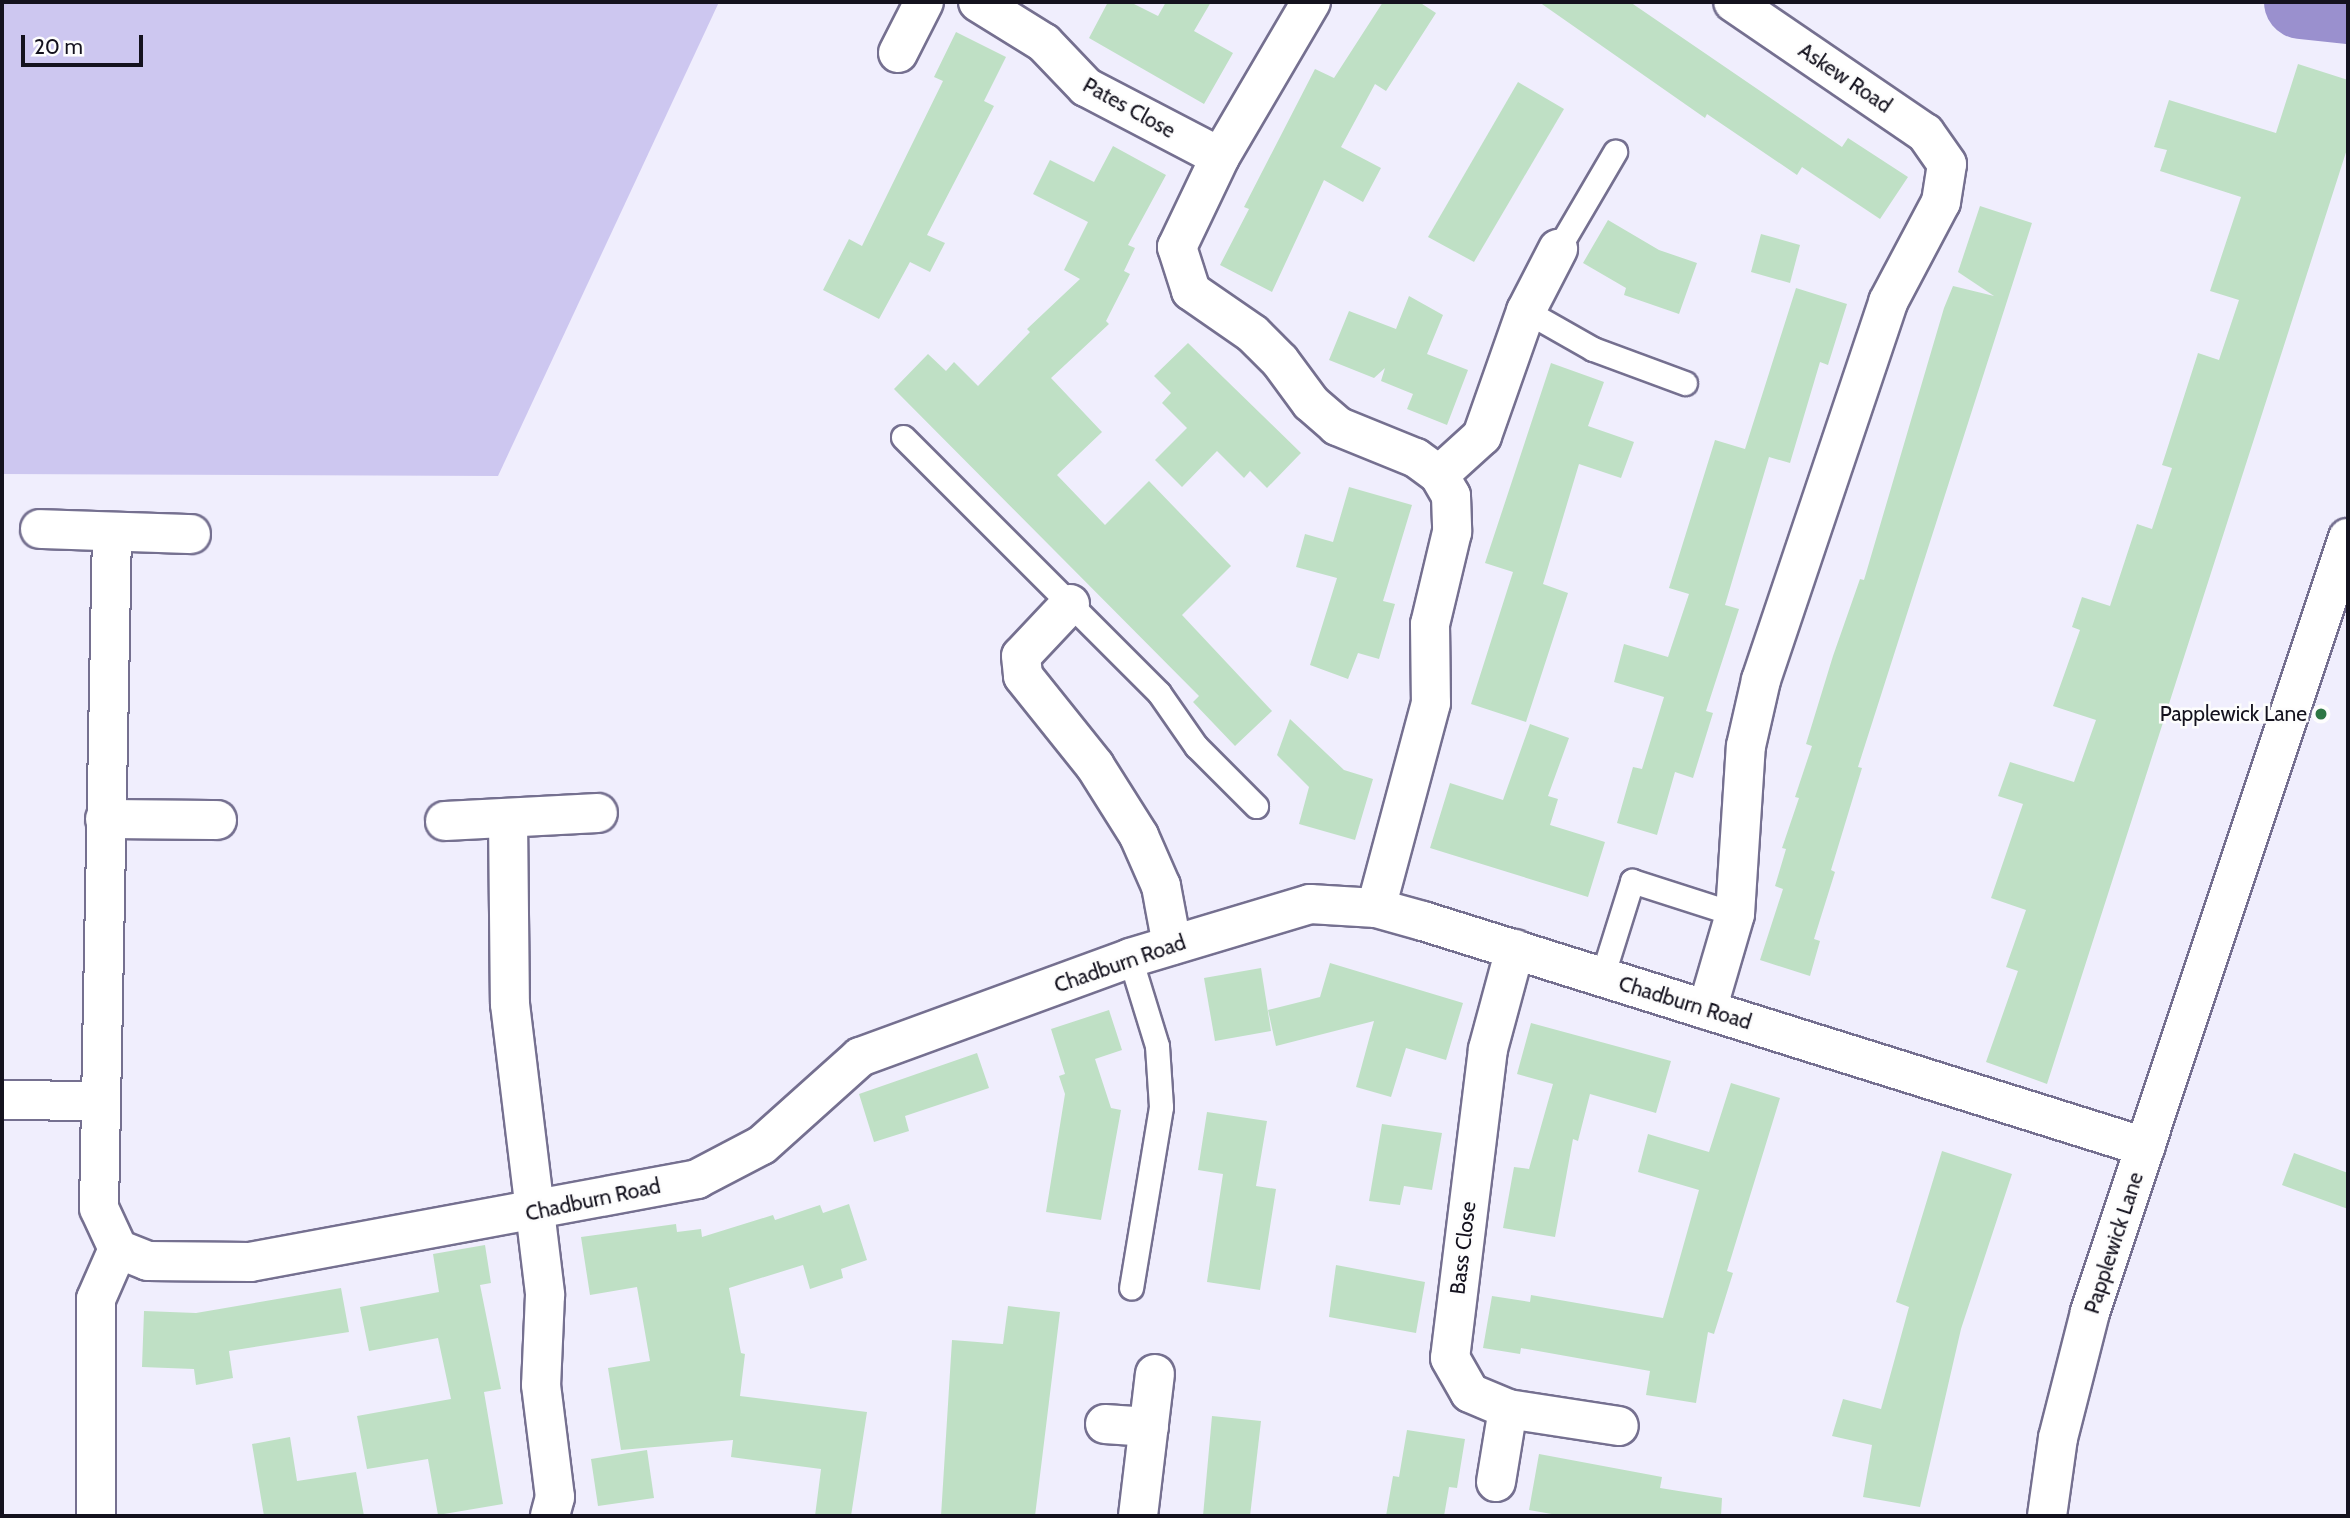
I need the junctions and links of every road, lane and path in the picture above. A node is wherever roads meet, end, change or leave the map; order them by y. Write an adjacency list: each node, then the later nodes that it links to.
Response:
1 (924, 2): 5 (street)
2 (978, 2): 7 (street, Pates Close)
3 (1311, 2): 7 (street)
4 (1733, 2): 25 (street, Askew Road)
5 (898, 52)
6 (1615, 152): 8 (lane)
7 (1220, 157): 12 (street)
8 (1558, 249): 9 (street)
9 (1526, 311): 10 (lane); 12 (street)
10 (1685, 383)
11 (903, 438): 17 (lane)
12 (1440, 475): 24 (street)
13 (40, 529): 14 (street)
14 (112, 532): 15 (street); 21 (street)
15 (191, 534)
16 (2348, 538): 33 (street, Papplewick Lane)
17 (1070, 604): 18 (lane); 26 (street)
18 (1256, 806)
19 (598, 813): 20 (street)
20 (508, 818): 23 (street); 34 (street)
21 (105, 819): 22 (street); 32 (street)
22 (218, 820)
23 (445, 821)
24 (1376, 908): 26 (street, Chadburn Road); 27 (street, Chadburn Road)
25 (1735, 914): 29 (lane); 30 (street)
26 (1172, 946): 28 (street, Chadburn Road)
27 (1516, 949): 29 (street, Chadburn Road); 38 (street, Bass Close)
28 (1130, 958): 34 (street, Chadburn Road); 36 (lane)
29 (1602, 977): 30 (street, Chadburn Road)
30 (1707, 1010): 33 (street, Chadburn Road)
31 (2, 1100): 32 (street)
32 (98, 1101): 35 (street)
33 (2145, 1147): 46 (street, Papplewick Lane)
34 (534, 1212): 35 (street, Chadburn Road); 44 (street)
35 (118, 1249): 43 (street)
36 (1131, 1288)
37 (1155, 1374): 41 (street)
38 (1508, 1409): 40 (street, Bass Close); 42 (street)
39 (1105, 1424): 41 (street)
40 (1619, 1426)
41 (1149, 1427): 45 (street)
42 (1496, 1482)
43 (96, 1516)
44 (550, 1516)
45 (1138, 1516)
46 (2047, 1516)

